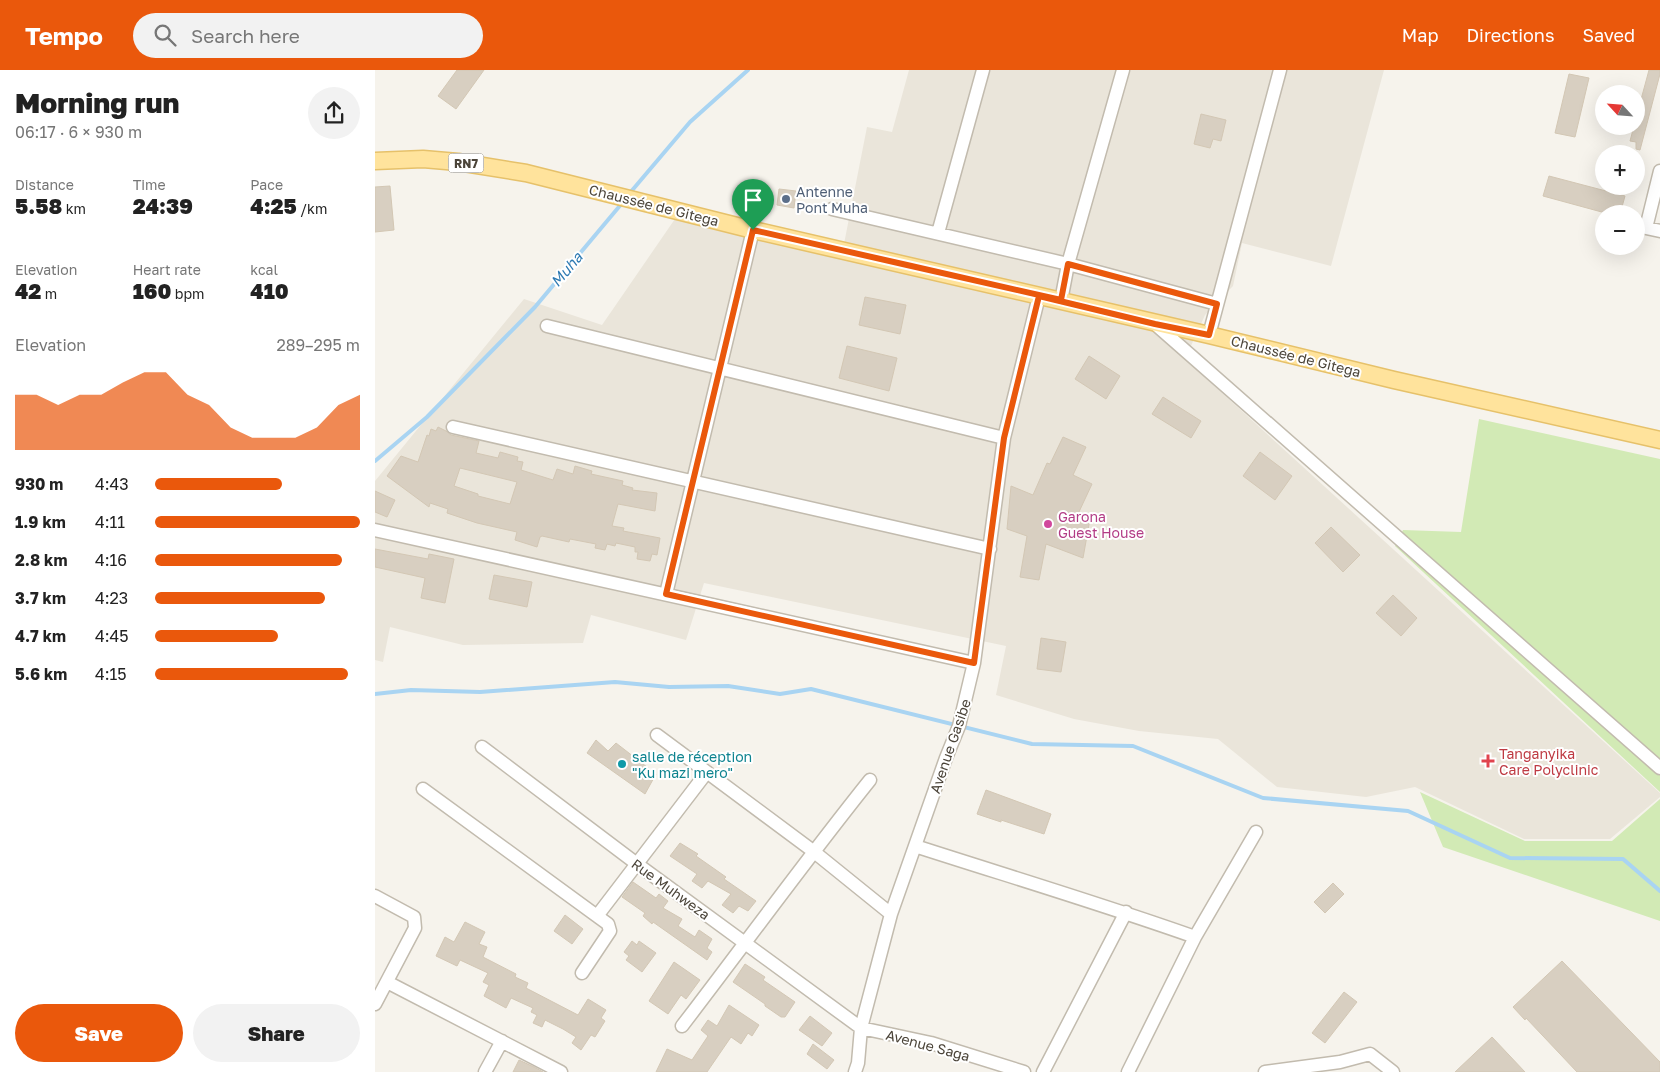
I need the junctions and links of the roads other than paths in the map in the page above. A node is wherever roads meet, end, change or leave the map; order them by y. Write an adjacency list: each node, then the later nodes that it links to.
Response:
1 (983, 70): 9 (street)
2 (1123, 70): 10 (street)
3 (1280, 70): 13 (street)
4 (375, 161): 7 (main road, Chaussée de Gitega / RN7)
5 (1660, 171): 8 (street)
6 (832, 209): 9 (street)
7 (753, 230): 11 (main road, Chaussée de Gitega / RN7); 17 (street)
8 (1660, 231)
9 (938, 233): 10 (street)
10 (1068, 264): 12 (street); 13 (street)
11 (1039, 296): 12 (main road, Chaussée de Gitega / RN7); 19 (street, Avenue Gasibe)
12 (1061, 300): 14 (main road, Chaussée de Gitega / RN7)
13 (1217, 304): 16 (street)
14 (1155, 324): 16 (main road, Chaussée de Gitega / RN7); 28 (street)
15 (547, 326): 17 (street)
16 (1209, 335): 20 (main road, Chaussée de Gitega / RN7)
17 (720, 368): 19 (street); 21 (street)
18 (453, 427): 21 (street)
19 (1004, 438): 23 (street, Avenue Gasibe)
20 (1660, 440)
21 (692, 483): 23 (street); 24 (street)
22 (375, 530): 24 (street)
23 (990, 549): 25 (street, Avenue Gasibe)
24 (666, 594): 25 (street)
25 (974, 663): 33 (street, Avenue Gasibe)
26 (657, 735): 29 (street)
27 (482, 747): 35 (street, Rue Muhweza)
28 (1660, 768)
29 (707, 772): 34 (street); 35 (street)
30 (870, 780): 34 (street)
31 (423, 789): 39 (street)
32 (1256, 832): 40 (street)
33 (915, 846): 37 (street); 38 (street, Avenue Gasibe)
34 (813, 851): 38 (street); 41 (street)
35 (637, 864): 39 (street); 41 (street, Rue Muhweza)
36 (375, 896): 43 (street)
37 (1126, 912): 40 (street); 52 (street)
38 (891, 914): 46 (street, Avenue Gasibe)
39 (597, 916): 42 (street)
40 (1195, 937): 53 (street)
41 (745, 944): 45 (street); 46 (street, Rue Muhweza)
42 (582, 973)
43 (387, 982): 44 (street); 47 (street)
44 (375, 1004)
45 (682, 1026)
46 (861, 1028): 50 (street, Avenue Gasibe); 51 (street, Avenue Saga)
47 (502, 1040): 48 (street); 49 (street)
48 (485, 1072)
49 (561, 1072)
50 (855, 1072)
51 (1024, 1072)
52 (1043, 1072)
53 (1128, 1072)
54 (1265, 1072): 55 (street)
55 (1393, 1072)

